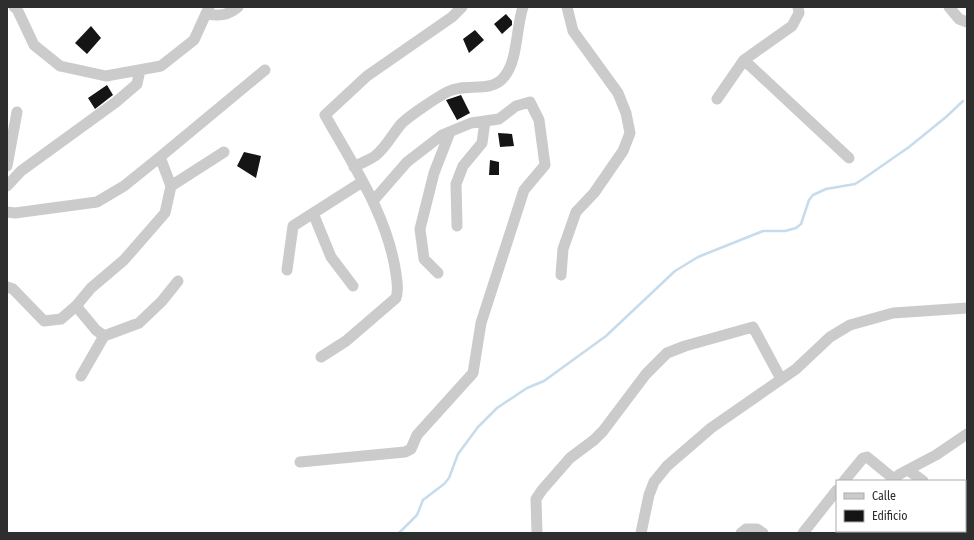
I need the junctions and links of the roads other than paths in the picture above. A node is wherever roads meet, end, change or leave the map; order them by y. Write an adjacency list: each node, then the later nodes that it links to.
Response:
1 (14, 7): 11 (street)
2 (238, 7): 8 (street)
3 (462, 7): 21 (street)
4 (523, 7): 21 (street)
5 (568, 7): 31 (street)
6 (798, 7): 10 (street)
7 (949, 7): 9 (street)
8 (208, 10): 11 (street)
9 (967, 22)
10 (744, 60): 13 (street); 19 (street)
11 (140, 70): 23 (street)
12 (265, 70): 18 (street)
13 (717, 98)
14 (16, 112): 20 (street)
15 (485, 121): 16 (street); 28 (street); 42 (street)
16 (450, 132): 25 (street); 30 (street)
17 (224, 152): 24 (street)
18 (160, 157): 24 (street); 26 (street)
19 (849, 158)
20 (7, 166)
21 (354, 167): 22 (street)
22 (362, 182): 25 (street); 27 (street)
23 (7, 186)
24 (171, 186): 35 (street)
25 (373, 201): 38 (street)
26 (7, 212)
27 (313, 213): 29 (street); 33 (street)
28 (457, 226)
29 (287, 270)
30 (438, 273)
31 (561, 275)
32 (178, 281): 37 (street)
33 (353, 286)
34 (7, 287): 35 (street)
35 (76, 306): 37 (street)
36 (967, 308): 40 (street)
37 (104, 336): 39 (street)
38 (321, 357)
39 (82, 376)
40 (781, 379): 48 (street); 49 (street)
41 (967, 434): 43 (street)
42 (300, 462)
43 (908, 470): 45 (street); 46 (street)
44 (845, 480): 45 (street)
45 (892, 480)
46 (922, 480)
47 (836, 491): 52 (street)
48 (537, 533)
49 (641, 533)
50 (741, 533): 51 (street)
51 (763, 533)
52 (803, 533)

